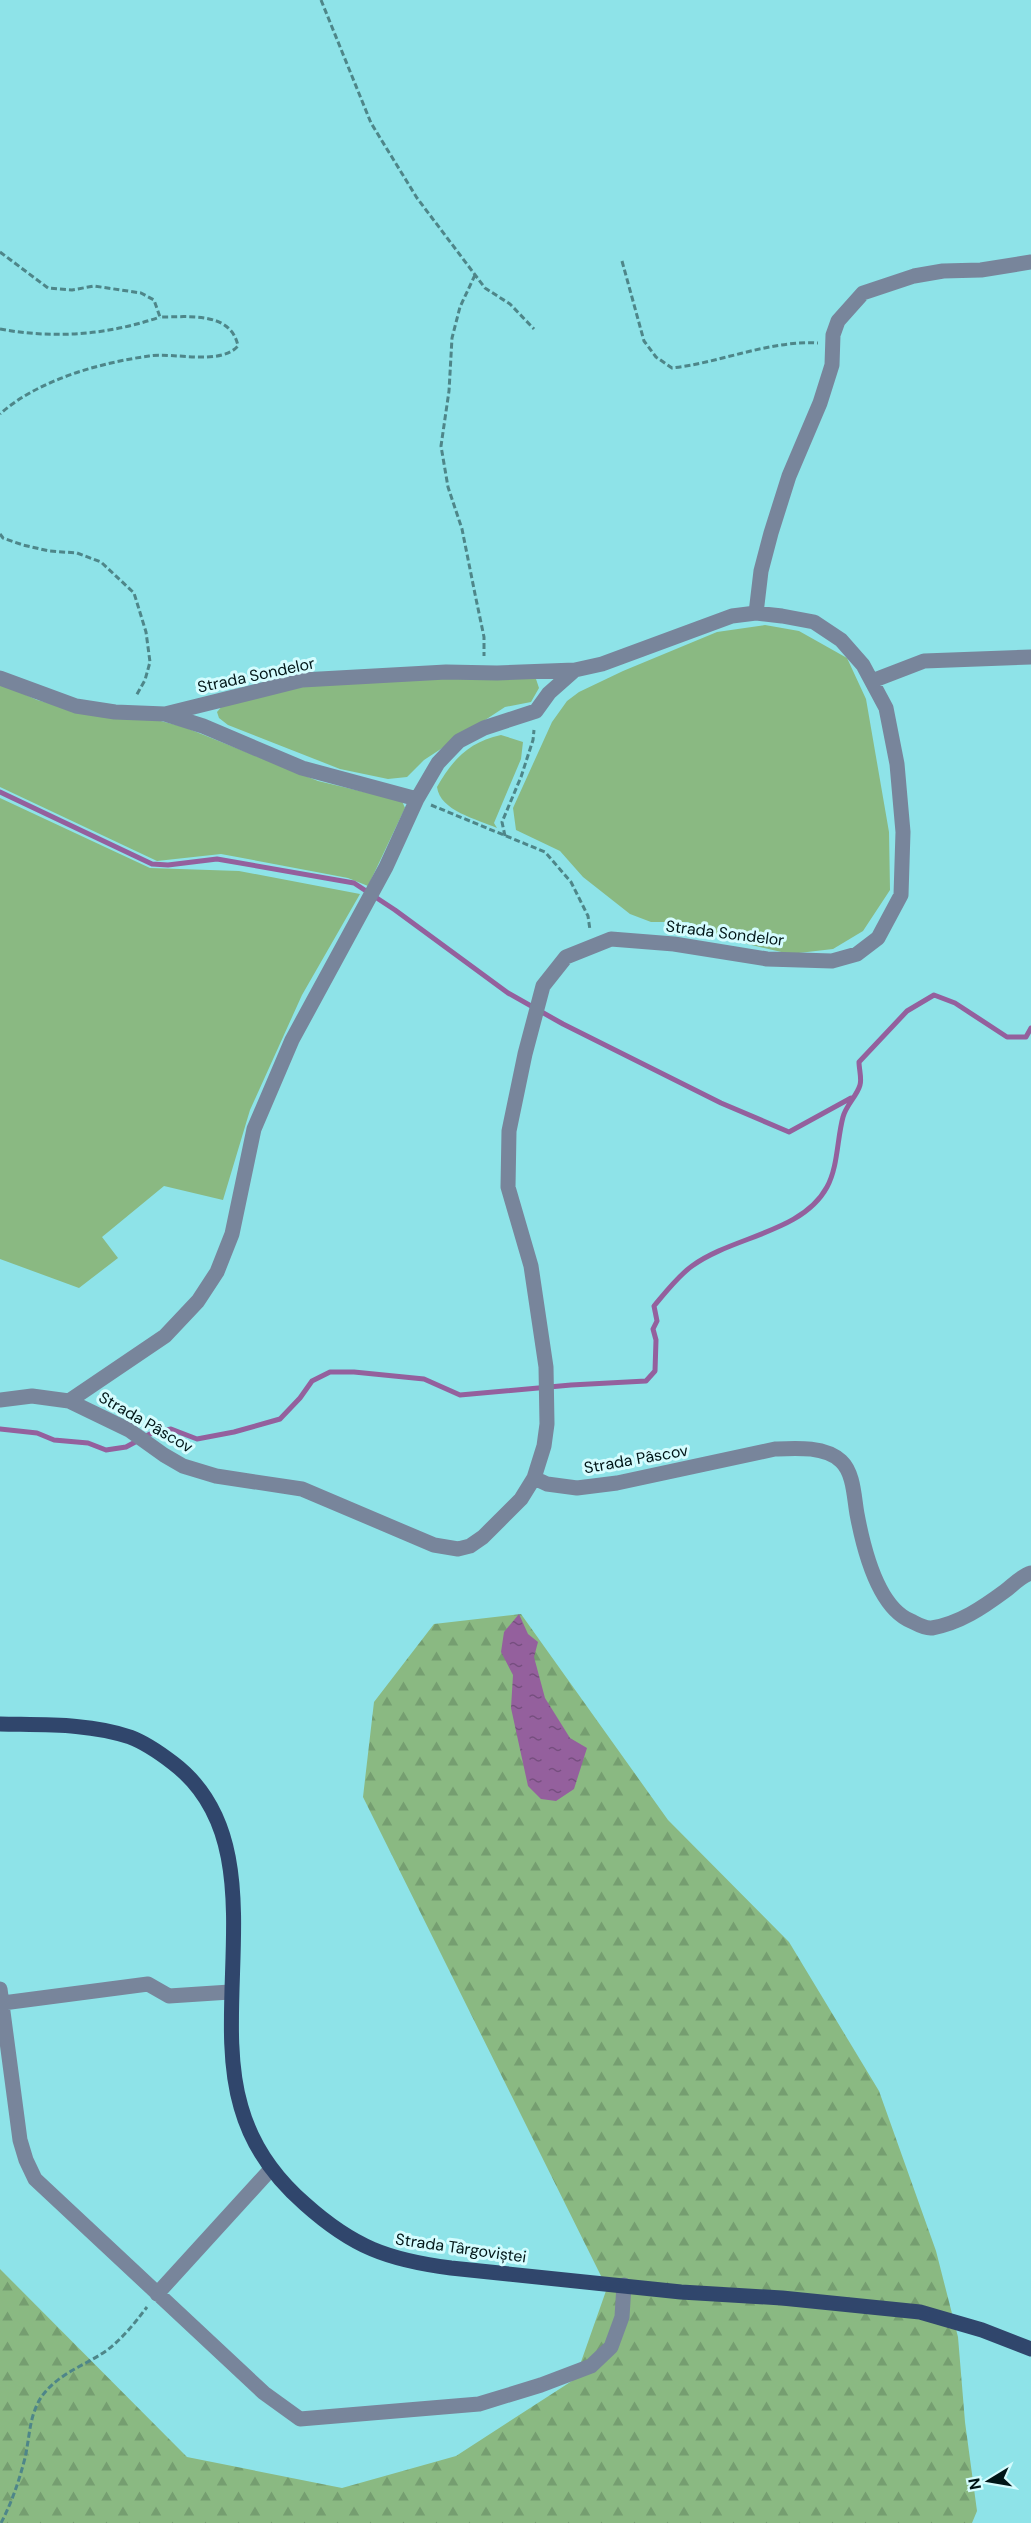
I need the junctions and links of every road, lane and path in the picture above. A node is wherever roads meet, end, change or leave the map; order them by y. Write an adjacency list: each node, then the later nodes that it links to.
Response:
1 (321, 0): 5 (path)
2 (0, 252): 6 (path)
3 (622, 261): 9 (path)
4 (1031, 262): 9 (street)
5 (475, 275): 8 (path); 15 (path)
6 (160, 317): 7 (path); 10 (path)
7 (0, 329)
8 (534, 329)
9 (832, 346): 12 (street)
10 (0, 414)
11 (0, 534): 19 (path)
12 (756, 614): 14 (street, Strada Sondelor); 17 (street, Strada Sondelor)
13 (1031, 657): 17 (street)
14 (575, 670): 15 (street, Strada Sondelor); 18 (street)
15 (487, 673): 20 (street, Strada Sondelor)
16 (0, 678): 19 (street, Strada Sondelor)
17 (872, 681): 23 (street, Strada Sondelor)
18 (536, 711): 21 (street); 22 (path)
19 (115, 712): 20 (street, Strada Sondelor)
20 (165, 714): 21 (street)
21 (417, 799): 22 (path); 25 (street)
22 (505, 836): 23 (path)
23 (592, 947): 26 (street, Strada Sondelor)
24 (0, 1400): 25 (street, Strada Pâscov)
25 (69, 1401): 26 (street, Strada Pâscov)
26 (534, 1478): 27 (street, Strada Pâscov)
27 (1031, 1573)
28 (0, 1724): 29 (main road, Strada Târgoviștei)
29 (230, 1992): 30 (street); 31 (main road, Strada Târgoviștei)
30 (2, 1996): 33 (street)
31 (271, 2169): 32 (main road, Strada Târgoviștei); 33 (street)
32 (624, 2285): 33 (street); 34 (main road, Strada Târgoviștei)
33 (157, 2294): 35 (path)
34 (1031, 2349)
35 (2, 2523)

